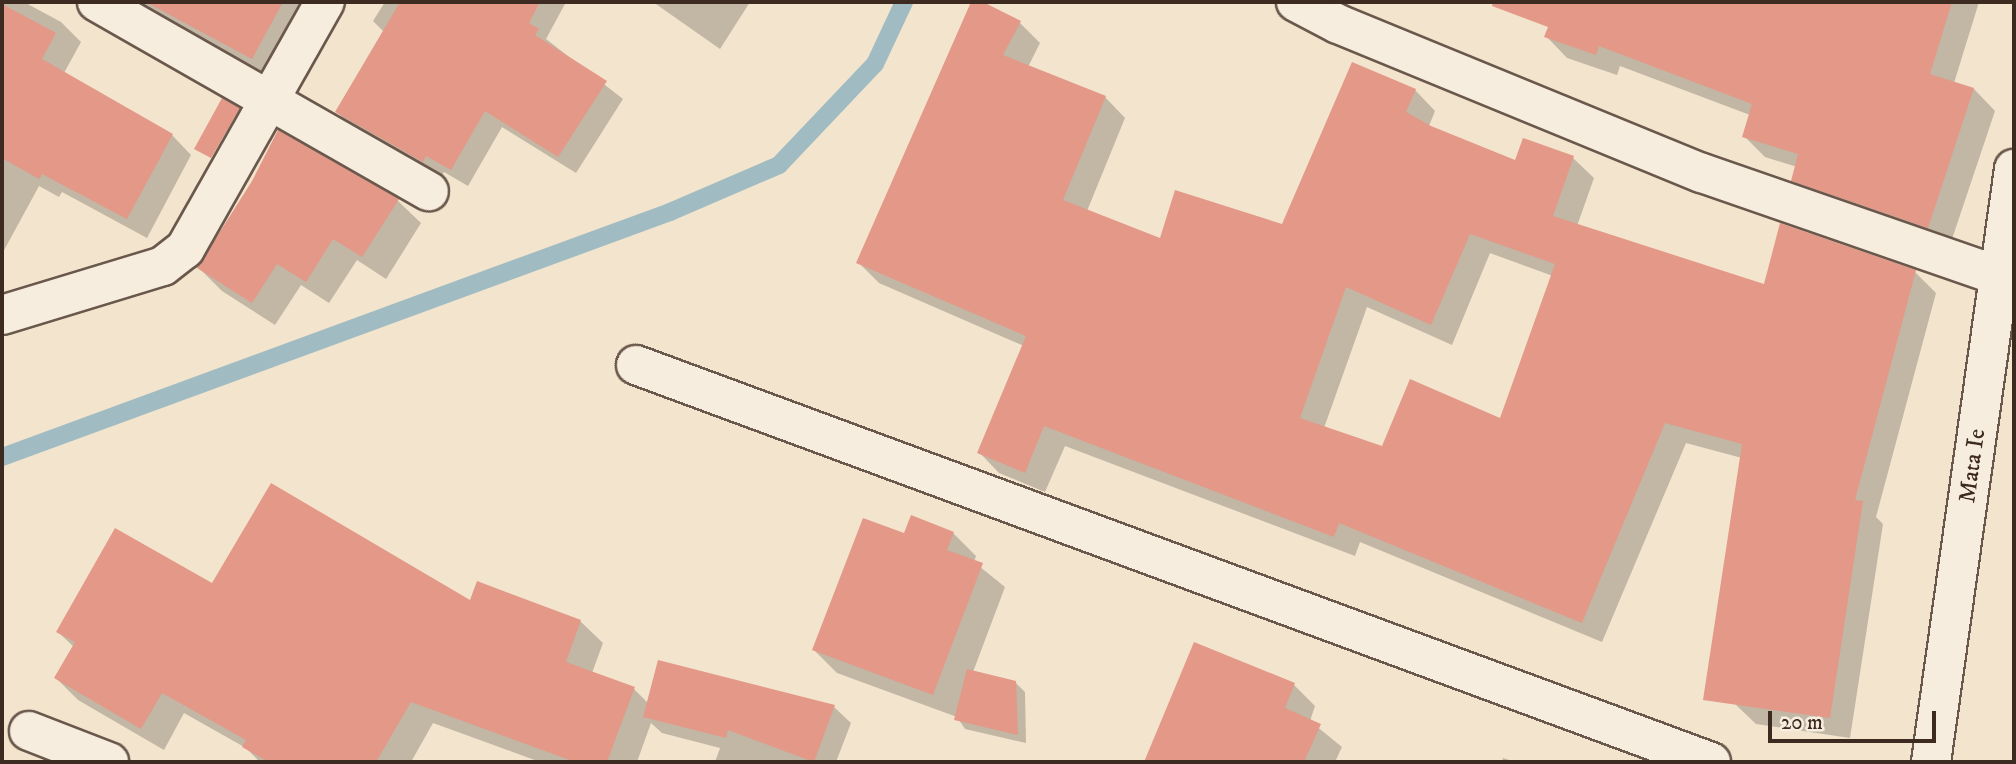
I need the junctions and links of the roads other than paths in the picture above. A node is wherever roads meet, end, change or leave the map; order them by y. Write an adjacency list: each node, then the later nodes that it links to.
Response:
1 (97, 2): 4 (street)
2 (325, 2): 4 (street)
3 (1296, 2): 7 (street)
4 (269, 97): 6 (street); 8 (street)
5 (2014, 169): 7 (street, Mata Ie)
6 (429, 191)
7 (2007, 279): 13 (street, Mata Ie)
8 (2, 315)
9 (636, 365): 12 (street)
10 (29, 731): 11 (street)
11 (109, 762)
12 (1711, 762)
13 (1931, 762)

